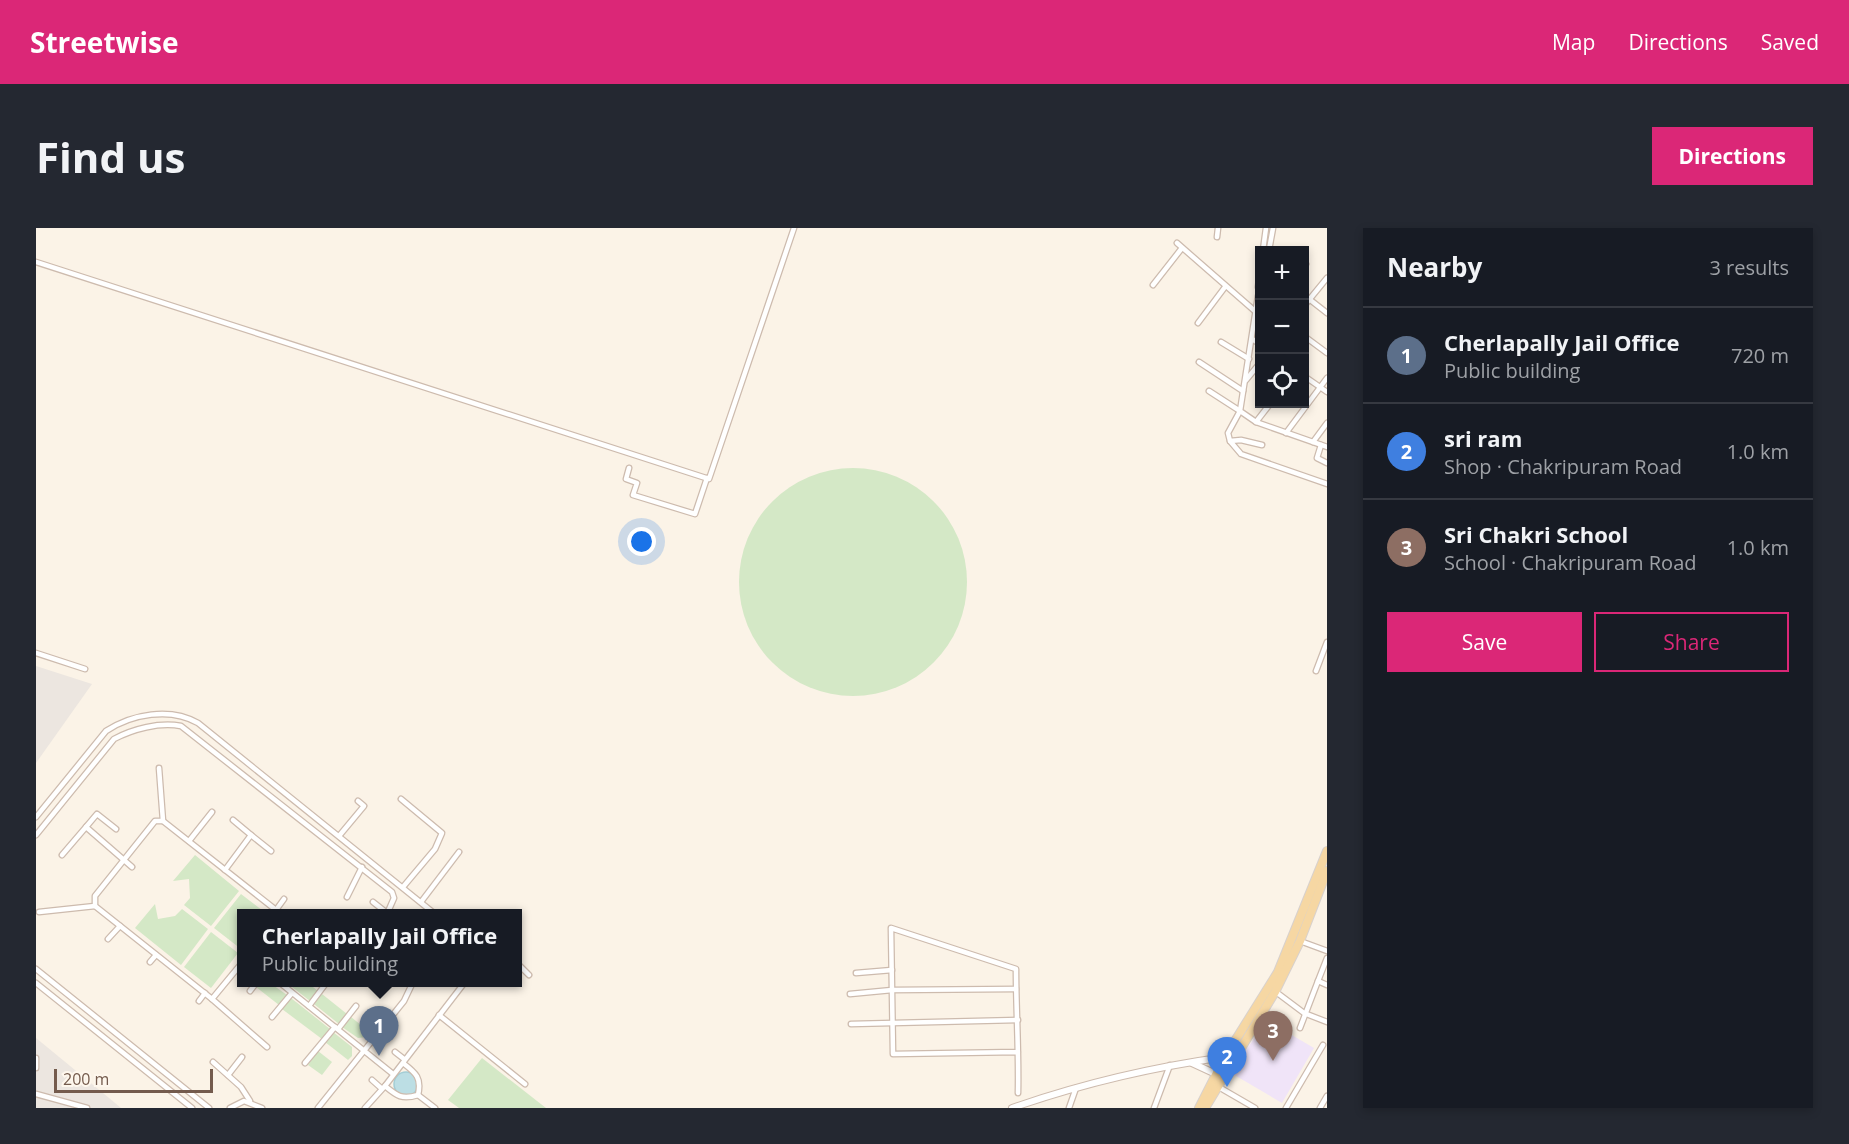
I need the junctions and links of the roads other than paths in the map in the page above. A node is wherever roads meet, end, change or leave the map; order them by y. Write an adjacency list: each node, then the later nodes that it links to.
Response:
1 (794, 228): 45 (street)
2 (1218, 228): 5 (street)
3 (1266, 228): 7 (street)
4 (1273, 228): 8 (street)
5 (1217, 237)
6 (1177, 243): 9 (street)
7 (1264, 246)
8 (1270, 246)
9 (1182, 248): 12 (street); 13 (street)
10 (36, 262): 45 (street)
11 (1327, 278): 14 (street)
12 (1153, 285)
13 (1225, 287): 15 (street); 17 (street)
14 (1310, 300): 16 (street)
15 (1255, 310)
16 (1327, 313)
17 (1198, 323)
18 (1255, 323): 19 (street)
19 (1252, 339): 21 (street); 24 (street)
20 (1309, 339): 23 (street)
21 (1255, 341)
22 (1221, 342): 24 (street)
23 (1327, 353)
24 (1249, 359): 29 (street)
25 (1199, 362): 32 (street)
26 (1255, 369): 29 (street)
27 (1327, 378): 30 (street)
28 (1309, 379): 30 (street)
29 (1245, 380): 32 (street)
30 (1320, 387): 33 (street); 38 (street)
31 (1209, 391): 35 (street)
32 (1243, 391): 35 (street)
33 (1327, 392)
34 (1267, 408): 36 (street)
35 (1240, 411): 36 (street); 39 (street)
36 (1256, 422): 38 (street)
37 (1327, 423): 40 (street)
38 (1286, 433): 40 (street)
39 (1230, 441): 41 (street); 46 (street)
40 (1313, 442): 42 (street)
41 (1262, 445)
42 (1324, 446): 43 (street)
43 (1327, 464)
44 (629, 468): 45 (street)
45 (707, 478)
46 (1327, 484)
47 (1327, 642): 50 (street)
48 (36, 653): 49 (street)
49 (85, 669)
50 (1316, 671)
51 (267, 767): 53 (street)
52 (159, 768): 63 (street)
53 (261, 774): 55 (street); 61 (street)
54 (285, 783): 55 (street)
55 (281, 789): 59 (street)
56 (401, 799): 83 (street)
57 (358, 801): 65 (street)
58 (311, 804): 59 (street)
59 (306, 810): 70 (street)
60 (212, 812): 71 (street)
61 (36, 817)
62 (344, 819): 65 (street)
63 (163, 820): 71 (street); 78 (street)
64 (233, 820): 69 (street)
65 (350, 823): 70 (street)
66 (86, 827): 67 (street); 77 (street); 78 (street)
67 (116, 829)
68 (36, 835): 72 (street)
69 (251, 835): 73 (street); 81 (street)
70 (339, 836): 83 (street)
71 (189, 841): 81 (street)
72 (338, 848): 76 (street); 80 (street)
73 (271, 851)
74 (1327, 851): 143 (main road)
75 (459, 852): 87 (street)
76 (333, 853)
77 (62, 855)
78 (124, 860): 79 (street); 88 (street)
79 (132, 867)
80 (362, 867): 84 (street); 92 (street)
81 (225, 870): 89 (street)
82 (1327, 871): 97 (main road)
83 (403, 887): 87 (street)
84 (347, 897)
85 (284, 898): 90 (street)
86 (373, 902): 91 (street)
87 (421, 902): 93 (street)
88 (95, 906): 94 (street); 95 (street)
89 (272, 909)
90 (278, 909)
91 (382, 909)
92 (389, 909)
93 (429, 909)
94 (39, 912)
95 (120, 926): 96 (street); 99 (street)
96 (108, 939)
97 (1300, 941): 98 (street); 119 (main road)
98 (1327, 951)
99 (156, 955): 101 (street); 120 (street)
100 (1327, 957): 108 (street)
101 (150, 962)
102 (522, 968): 107 (street)
103 (36, 969): 168 (street)
104 (237, 969): 123 (street)
105 (892, 970): 106 (street); 116 (street); 117 (street)
106 (856, 973)
107 (529, 975)
108 (1318, 981): 110 (street); 127 (street)
109 (36, 983): 167 (street)
110 (1327, 985)
111 (253, 987): 118 (street)
112 (285, 987): 121 (street)
113 (323, 987): 125 (street)
114 (411, 987): 138 (street)
115 (461, 987): 128 (street)
116 (1016, 989): 117 (street); 130 (street)
117 (892, 990): 122 (street); 133 (street)
118 (250, 991)
119 (1275, 992): 127 (street); 143 (main road)
120 (205, 993): 123 (street); 124 (street)
121 (292, 993): 125 (street); 129 (street)
122 (850, 994)
123 (212, 999): 137 (street)
124 (199, 1001)
125 (309, 1006): 134 (street)
126 (356, 1006): 134 (street)
127 (1304, 1013): 131 (street); 135 (street)
128 (439, 1015): 144 (street); 156 (street)
129 (272, 1017)
130 (1017, 1020): 133 (street); 140 (street)
131 (1327, 1022)
132 (851, 1024): 133 (street)
133 (892, 1024): 140 (street)
134 (336, 1028): 138 (street); 148 (street)
135 (1300, 1028)
136 (1323, 1045): 179 (street)
137 (267, 1047)
138 (363, 1051): 147 (street); 152 (street)
139 (395, 1052): 144 (street)
140 (1018, 1052): 160 (street)
141 (242, 1057): 153 (street)
142 (36, 1058): 150 (street)
143 (1229, 1059): 146 (street); 154 (main road)
144 (403, 1061): 152 (street); 162 (street)
145 (213, 1062): 153 (street)
146 (1189, 1062): 149 (street); 154 (street)
147 (354, 1063): 151 (street); 171 (street)
148 (305, 1064)
149 (1170, 1065): 159 (street); 175 (street)
150 (36, 1068)
151 (360, 1068)
152 (393, 1074): 158 (street)
153 (228, 1075): 164 (street)
154 (1219, 1076): 157 (main road); 176 (main road)
155 (372, 1080): 158 (street)
156 (525, 1084)
157 (1217, 1086): 177 (main road); 178 (street)
158 (383, 1087): 162 (street); 172 (street)
159 (1076, 1088): 165 (street); 174 (street)
160 (1018, 1093)
161 (36, 1094): 166 (street)
162 (418, 1095): 173 (street)
163 (1327, 1096): 180 (street)
164 (250, 1101): 169 (street); 170 (street)
165 (1016, 1107)
166 (87, 1108)
167 (192, 1108)
168 (209, 1108)
169 (230, 1108)
170 (262, 1108)
171 (318, 1108)
172 (365, 1108)
173 (435, 1108)
174 (1069, 1108)
175 (1154, 1108)
176 (1199, 1108)
177 (1205, 1108)
178 (1255, 1108)
179 (1286, 1108)
180 (1320, 1108)

